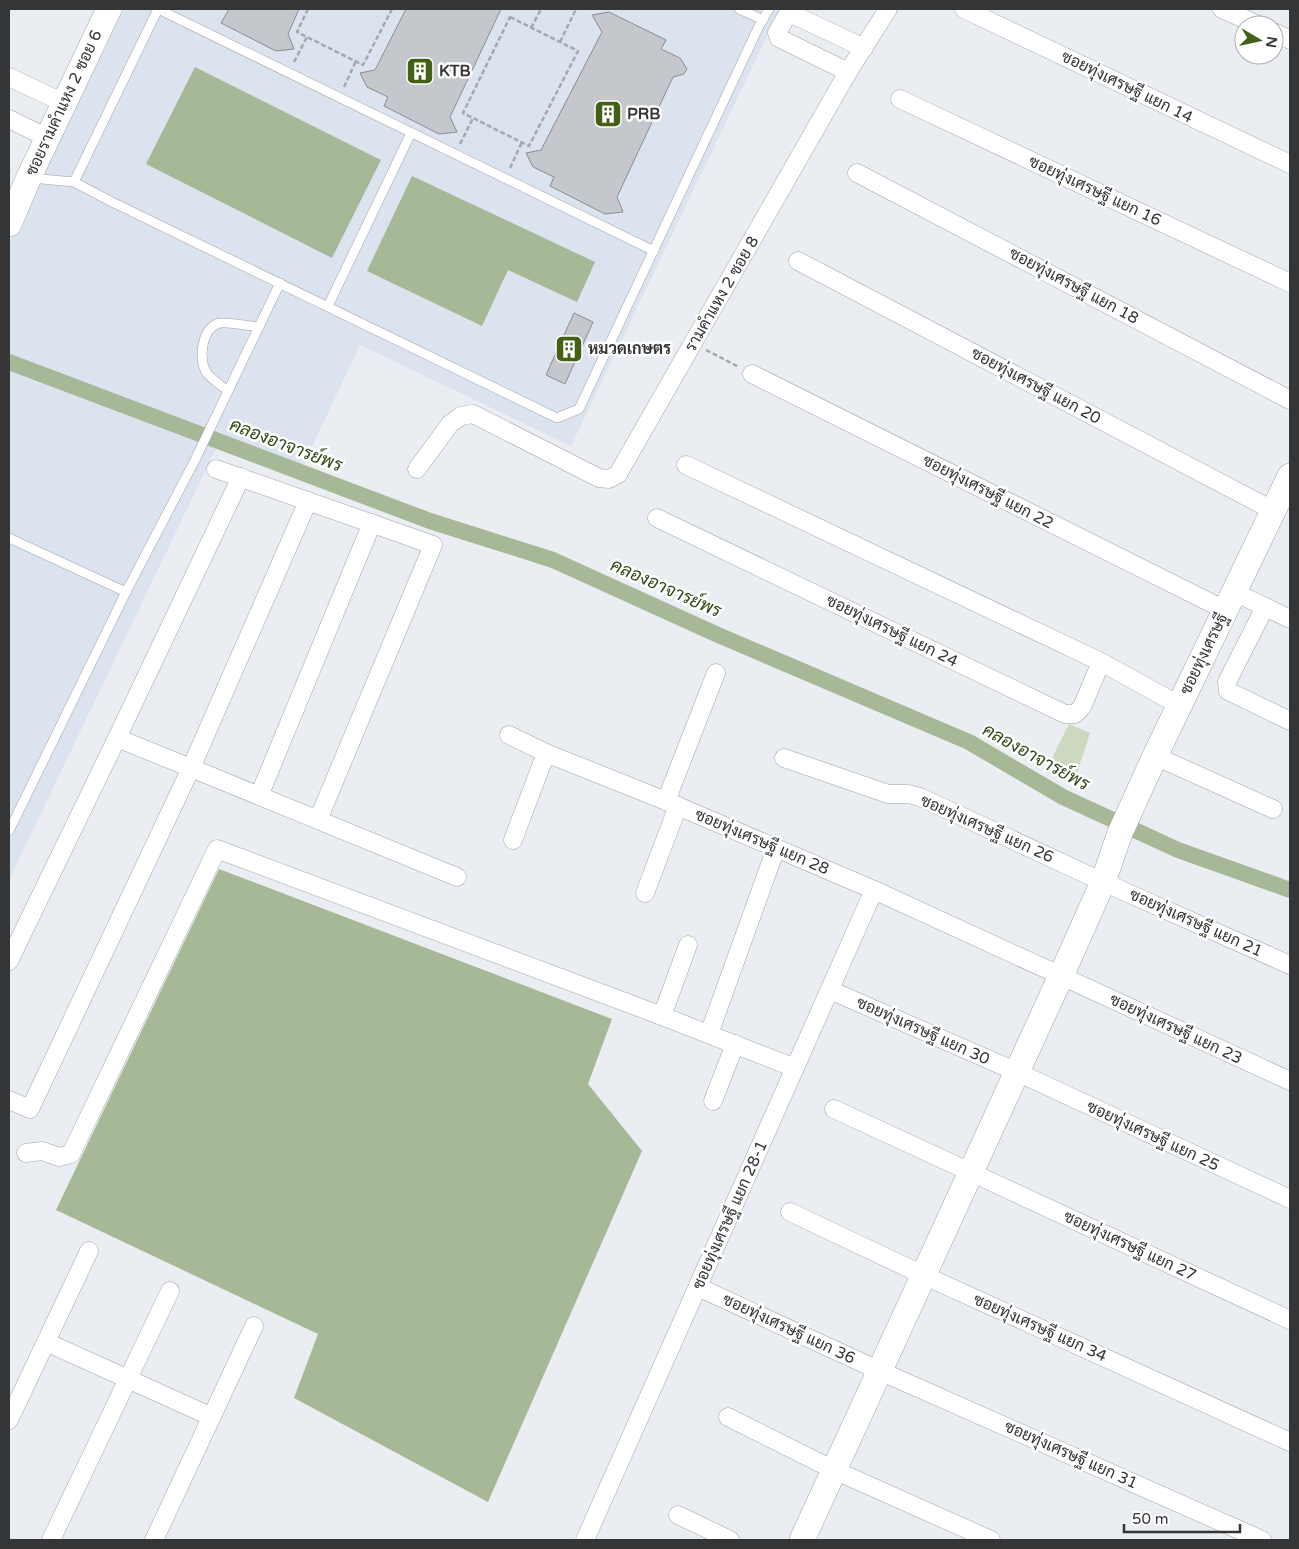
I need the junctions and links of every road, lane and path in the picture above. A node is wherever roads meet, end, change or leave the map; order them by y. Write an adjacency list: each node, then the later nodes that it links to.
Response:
1 (308, 9): 14 (path)
2 (392, 9): 17 (path)
3 (540, 9): 13 (path)
4 (576, 9): 15 (path)
5 (739, 9): 12 (lane)
6 (769, 9): 12 (lane)
7 (888, 9): 16 (street, รามคำแหง 2 ซอย 8)
8 (964, 9): 30 (street, ซอยทุ่งเศรษฐี แยก 14)
9 (1222, 9): 11 (street)
10 (104, 10): 23 (main road, ซอยรามคำแหง 2 ซอย 6)
11 (1236, 15)
12 (763, 20): 36 (lane)
13 (531, 28): 15 (path); 24 (path)
14 (307, 37): 17 (path); 19 (path)
15 (560, 42): 28 (path)
16 (864, 48): 18 (street, รามคำแหง 2 ซอย 8); 18 (street)
17 (356, 61): 21 (path)
18 (848, 72): 42 (street, รามคำแหง 2 ซอย 8)
19 (289, 73): 21 (lane); 34 (lane)
20 (9, 77): 23 (street)
21 (339, 97): 26 (lane)
22 (900, 99): 39 (street, ซอยทุ่งเศรษฐี แยก 16)
23 (64, 103): 27 (main road, ซอยรามคำแหง 2 ซอย 6)
24 (473, 118): 28 (path); 29 (path)
25 (9, 119): 27 (street)
26 (411, 133): 29 (lane); 40 (lane)
27 (48, 138): 32 (main road, ซอยรามคำแหง 2 ซอย 6)
28 (522, 142): 33 (path)
29 (455, 154): 33 (lane)
30 (1290, 164)
31 (857, 173): 45 (street, ซอยทุ่งเศรษฐี แยก 18)
32 (28, 177): 34 (lane); 35 (main road, ซอยรามคำแหง 2 ซอย 6)
33 (505, 178): 36 (lane)
34 (74, 182): 38 (lane)
35 (9, 224)
36 (654, 251): 40 (lane)
37 (798, 261): 52 (street, ซอยทุ่งเศรษฐี แยก 20)
38 (280, 283): 40 (lane); 41 (lane)
39 (1290, 283)
40 (328, 306)
41 (259, 327): 44 (lane); 44 (lane)
42 (694, 343): 43 (path); 48 (street, รามคำแหง 2 ซอย 8)
43 (752, 374): 57 (street, ซอยทุ่งเศรษฐี แยก 22)
44 (228, 391): 56 (lane)
45 (1290, 400)
46 (686, 465): 60 (street)
47 (216, 468): 50 (street)
48 (417, 469)
49 (1290, 476): 52 (main road, ซอยทุ่งเศรษฐี)
50 (241, 477): 51 (street); 65 (street)
51 (308, 501): 54 (street); 69 (street)
52 (1274, 511): 57 (main road, ซอยทุ่งเศรษฐี)
53 (657, 518): 60 (street, ซอยทุ่งเศรษฐี แยก 24)
54 (372, 523): 70 (street); 73 (street)
55 (9, 538): 56 (lane)
56 (126, 592): 74 (lane)
57 (1229, 601): 58 (street, ซอยทุ่งเศรษฐี แยก 22); 62 (main road, ซอยทุ่งเศรษฐี)
58 (1265, 606): 59 (street, ซอยทุ่งเศรษฐี แยก 22); 63 (street)
59 (1290, 619)
60 (1101, 662): 62 (street)
61 (716, 673): 71 (street)
62 (1179, 704): 67 (main road, ซอยทุ่งเศรษฐี)
63 (1290, 721)
64 (509, 735): 66 (street, ซอยทุ่งเศรษฐี แยก 28)
65 (117, 738): 69 (street); 82 (street)
66 (546, 753): 71 (street, ซอยทุ่งเศรษฐี แยก 28); 75 (street)
67 (1155, 756): 72 (street); 78 (main road, ซอยทุ่งเศรษฐี)
68 (784, 758): 78 (street, ซอยทุ่งเศรษฐี แยก 26)
69 (191, 768): 70 (street); 92 (street)
70 (258, 796): 73 (street)
71 (672, 804): 76 (street, ซอยทุ่งเศรษฐี แยก 28); 80 (street)
72 (1273, 810)
73 (318, 820): 77 (street)
74 (9, 831)
75 (513, 840)
76 (776, 848): 79 (street, ซอยทุ่งเศรษฐี แยก 28); 87 (street)
77 (457, 877)
78 (1102, 882): 83 (street, ซอยทุ่งเศรษฐี แยก 21); 84 (main road, ซอยทุ่งเศรษฐี)
79 (874, 890): 84 (street, ซอยทุ่งเศรษฐี แยก 28); 85 (street, ซอยทุ่งเศรษฐี แยก 28-1)
80 (645, 893)
81 (688, 945): 86 (street)
82 (9, 961)
83 (1290, 965)
84 (1061, 976): 90 (main road, ซอยทุ่งเศรษฐี); 91 (street, ซอยทุ่งเศรษฐี แยก 23)
85 (830, 990): 89 (street, ซอยทุ่งเศรษฐี แยก 28-1); 90 (street, ซอยทุ่งเศรษฐี แยก 30)
86 (662, 1016): 87 (street); 95 (street)
87 (709, 1034): 88 (street)
88 (735, 1044): 89 (street); 93 (street)
89 (795, 1068): 101 (street, ซอยทุ่งเศรษฐี แยก 28-1)
90 (1017, 1072): 96 (main road, ซอยทุ่งเศรษฐี); 97 (street, ซอยทุ่งเศรษฐี แยก 25)
91 (1290, 1081)
92 (9, 1100)
93 (713, 1100)
94 (834, 1109): 96 (street, ซอยทุ่งเศรษฐี แยก 27)
95 (26, 1153)
96 (970, 1173): 100 (main road, ซอยทุ่งเศรษฐี); 103 (street, ซอยทุ่งเศรษฐี แยก 27)
97 (1290, 1199)
98 (790, 1212): 100 (street, ซอยทุ่งเศรษฐี แยก 34)
99 (89, 1251): 105 (street)
100 (924, 1275): 106 (main road, ซอยทุ่งเศรษฐี); 111 (street, ซอยทุ่งเศรษฐี แยก 34)
101 (698, 1287): 106 (street, ซอยทุ่งเศรษฐี แยก 36); 116 (street, ซอยทุ่งเศรษฐี แยก 28-1)
102 (170, 1291): 107 (street)
103 (1290, 1320)
104 (254, 1326): 108 (street)
105 (46, 1342): 107 (street); 110 (street)
106 (880, 1370): 112 (main road, ซอยทุ่งเศรษฐี); 120 (street, ซอยทุ่งเศรษฐี แยก 31)
107 (128, 1379): 108 (street); 114 (street)
108 (212, 1417): 115 (street)
109 (728, 1417): 112 (street)
110 (9, 1420)
111 (1290, 1442)
112 (834, 1470): 118 (main road, ซอยทุ่งเศรษฐี); 119 (street)
113 (678, 1515): 117 (street)
114 (51, 1540)
115 (154, 1540)
116 (586, 1540)
117 (730, 1540)
118 (802, 1540)
119 (992, 1540)
120 (1262, 1540)

